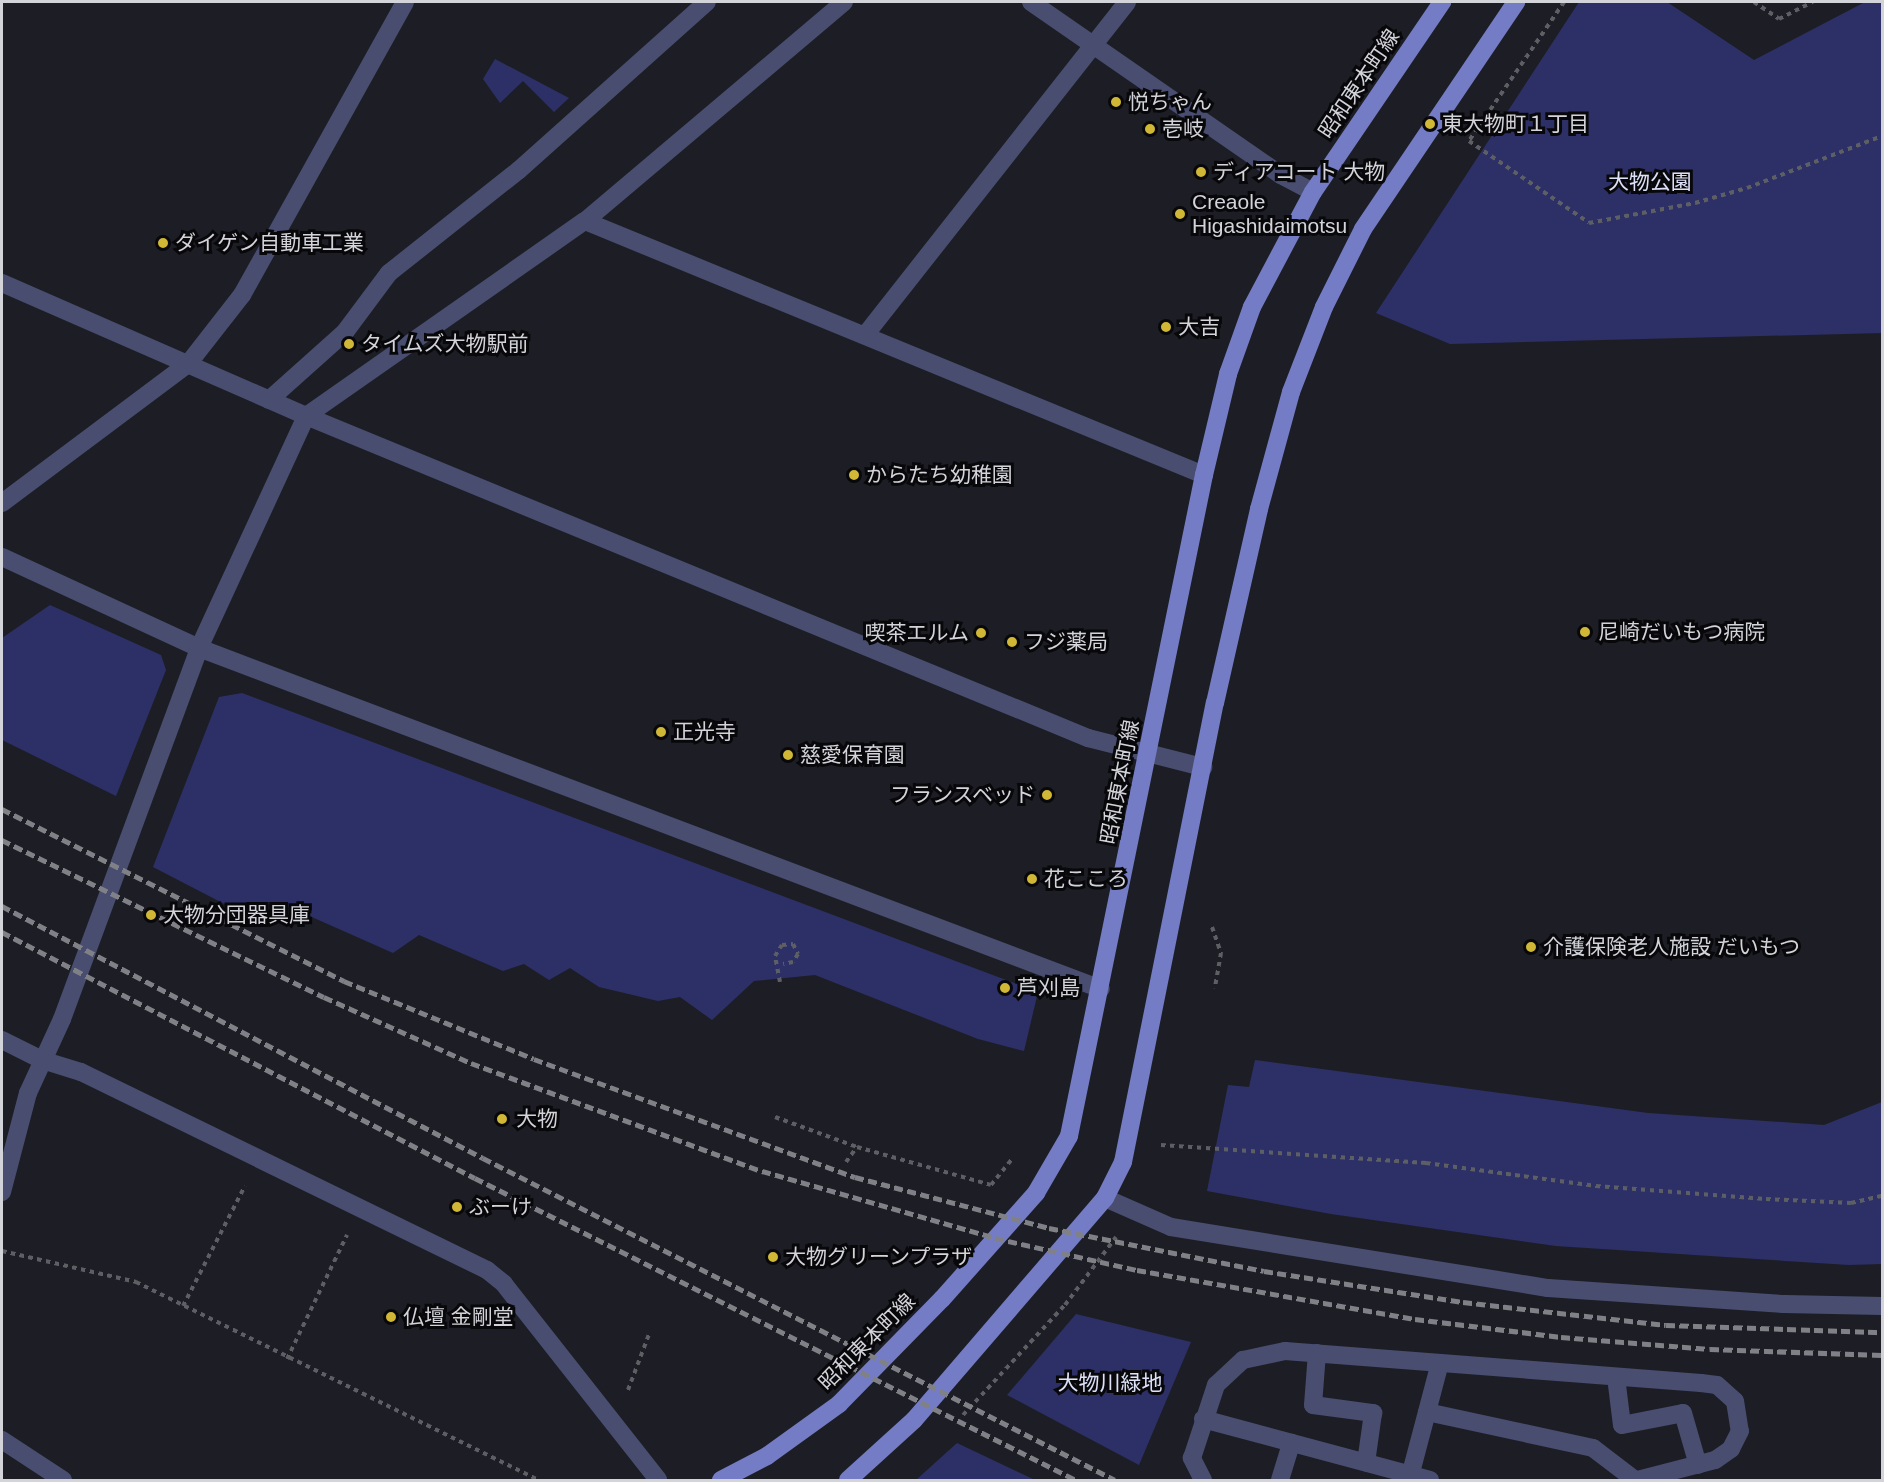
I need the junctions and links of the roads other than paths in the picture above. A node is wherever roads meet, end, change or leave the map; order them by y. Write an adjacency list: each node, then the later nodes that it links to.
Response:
1 (405, 2): 13 (street)
2 (707, 2): 14 (street)
3 (844, 2): 10 (street)
4 (1031, 2): 8 (street)
5 (1127, 2): 8 (street)
6 (1442, 2): 9 (main road, 昭和東本町線)
7 (1516, 2): 21 (main road)
8 (1092, 45): 9 (street); 12 (street)
9 (1313, 192): 16 (main road, 昭和東本町線)
10 (585, 221): 12 (street); 15 (street)
11 (2, 283): 13 (street)
12 (866, 334): 16 (street)
13 (188, 364): 14 (street); 17 (street)
14 (269, 400): 15 (street)
15 (306, 416): 19 (street); 20 (street)
16 (1204, 474): 20 (main road, 昭和東本町線)
17 (2, 503)
18 (2, 557): 19 (street)
19 (199, 648): 22 (street); 24 (street)
20 (1147, 754): 21 (street); 22 (main road, 昭和東本町線)
21 (1203, 767): 26 (main road)
22 (1101, 989): 40 (main road, 昭和東本町線)
23 (2, 1040): 24 (street)
24 (42, 1060): 25 (street); 39 (street)
25 (2, 1191)
26 (1106, 1198): 27 (street); 41 (main road)
27 (1882, 1306)
28 (1317, 1353): 29 (street); 32 (street); 35 (street)
29 (1440, 1363): 30 (street); 31 (street)
30 (1616, 1377): 36 (street); 36 (street)
31 (1427, 1412): 37 (street); 45 (street)
32 (1203, 1419): 34 (street); 42 (street)
33 (2, 1440): 38 (street)
34 (1291, 1443): 35 (street); 43 (street)
35 (1366, 1463): 37 (street)
36 (1698, 1465): 45 (street)
37 (1409, 1478): 44 (street)
38 (63, 1480)
39 (658, 1480)
40 (721, 1480)
41 (848, 1480)
42 (1203, 1480)
43 (1280, 1480)
44 (1430, 1480)
45 (1636, 1480)

